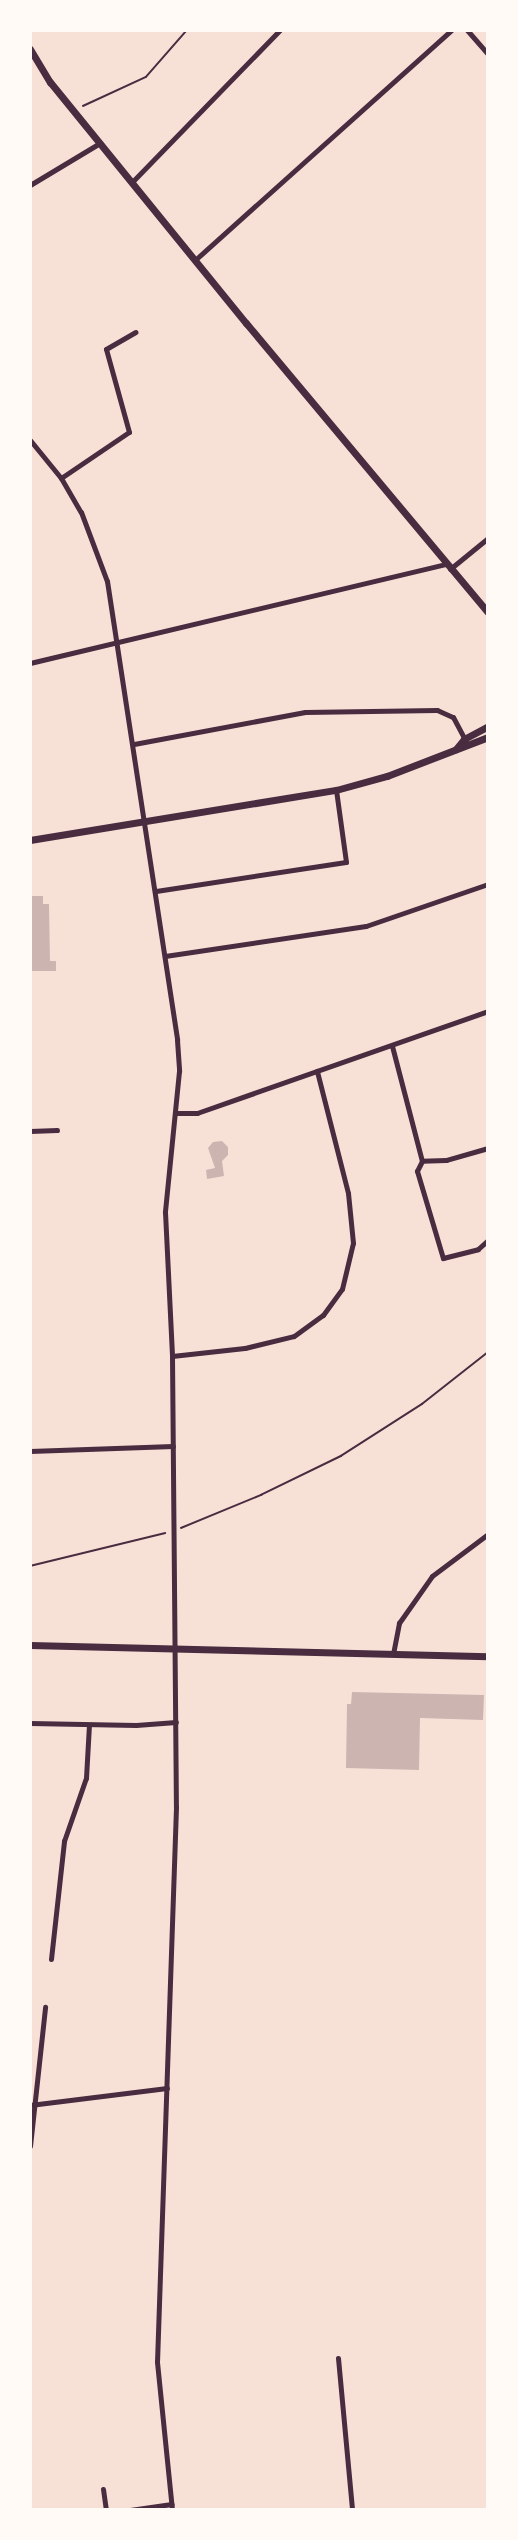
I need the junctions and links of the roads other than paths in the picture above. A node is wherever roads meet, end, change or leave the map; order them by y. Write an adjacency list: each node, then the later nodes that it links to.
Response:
1 (280, 30): 7 (street)
2 (452, 30): 9 (street)
3 (466, 30): 5 (street)
4 (30, 49): 6 (street)
5 (488, 54)
6 (100, 142): 7 (street); 8 (street)
7 (133, 181): 9 (street)
8 (30, 185)
9 (195, 260): 14 (street)
10 (135, 332): 12 (street)
11 (30, 440): 12 (street)
12 (60, 478): 16 (street)
13 (488, 538): 14 (street)
14 (448, 566): 15 (street); 16 (street)
15 (488, 612)
16 (118, 642): 17 (street); 21 (street)
17 (30, 663)
18 (488, 726): 20 (street)
19 (488, 736): 20 (street)
20 (466, 742): 21 (street); 22 (street)
21 (134, 744): 23 (street)
22 (336, 790): 23 (street); 26 (street)
23 (146, 823): 24 (street); 26 (street)
24 (30, 840)
25 (488, 884): 27 (street)
26 (156, 891): 27 (street)
27 (165, 956): 31 (street)
28 (488, 1011): 29 (street)
29 (392, 1046): 30 (street); 35 (street)
30 (317, 1071): 31 (street); 37 (street)
31 (175, 1113): 37 (street)
32 (57, 1130): 33 (street)
33 (30, 1131)
34 (488, 1148): 35 (street)
35 (422, 1161): 36 (street)
36 (488, 1240)
37 (172, 1356): 38 (street)
38 (173, 1446): 39 (street); 42 (street)
39 (30, 1450)
40 (488, 1534): 43 (street)
41 (30, 1645): 42 (street)
42 (177, 1646): 43 (street); 45 (street)
43 (393, 1654): 44 (street)
44 (488, 1656)
45 (176, 1722): 47 (street); 50 (street)
46 (30, 1723): 47 (street)
47 (89, 1725): 48 (street)
48 (51, 1959)
49 (45, 2007): 51 (street)
50 (167, 2088): 51 (street); 55 (street)
51 (32, 2105): 52 (street)
52 (30, 2146)
53 (338, 2358): 58 (street)
54 (104, 2489): 56 (street)
55 (172, 2507): 57 (street)
56 (106, 2510)
57 (130, 2510)
58 (352, 2510)

